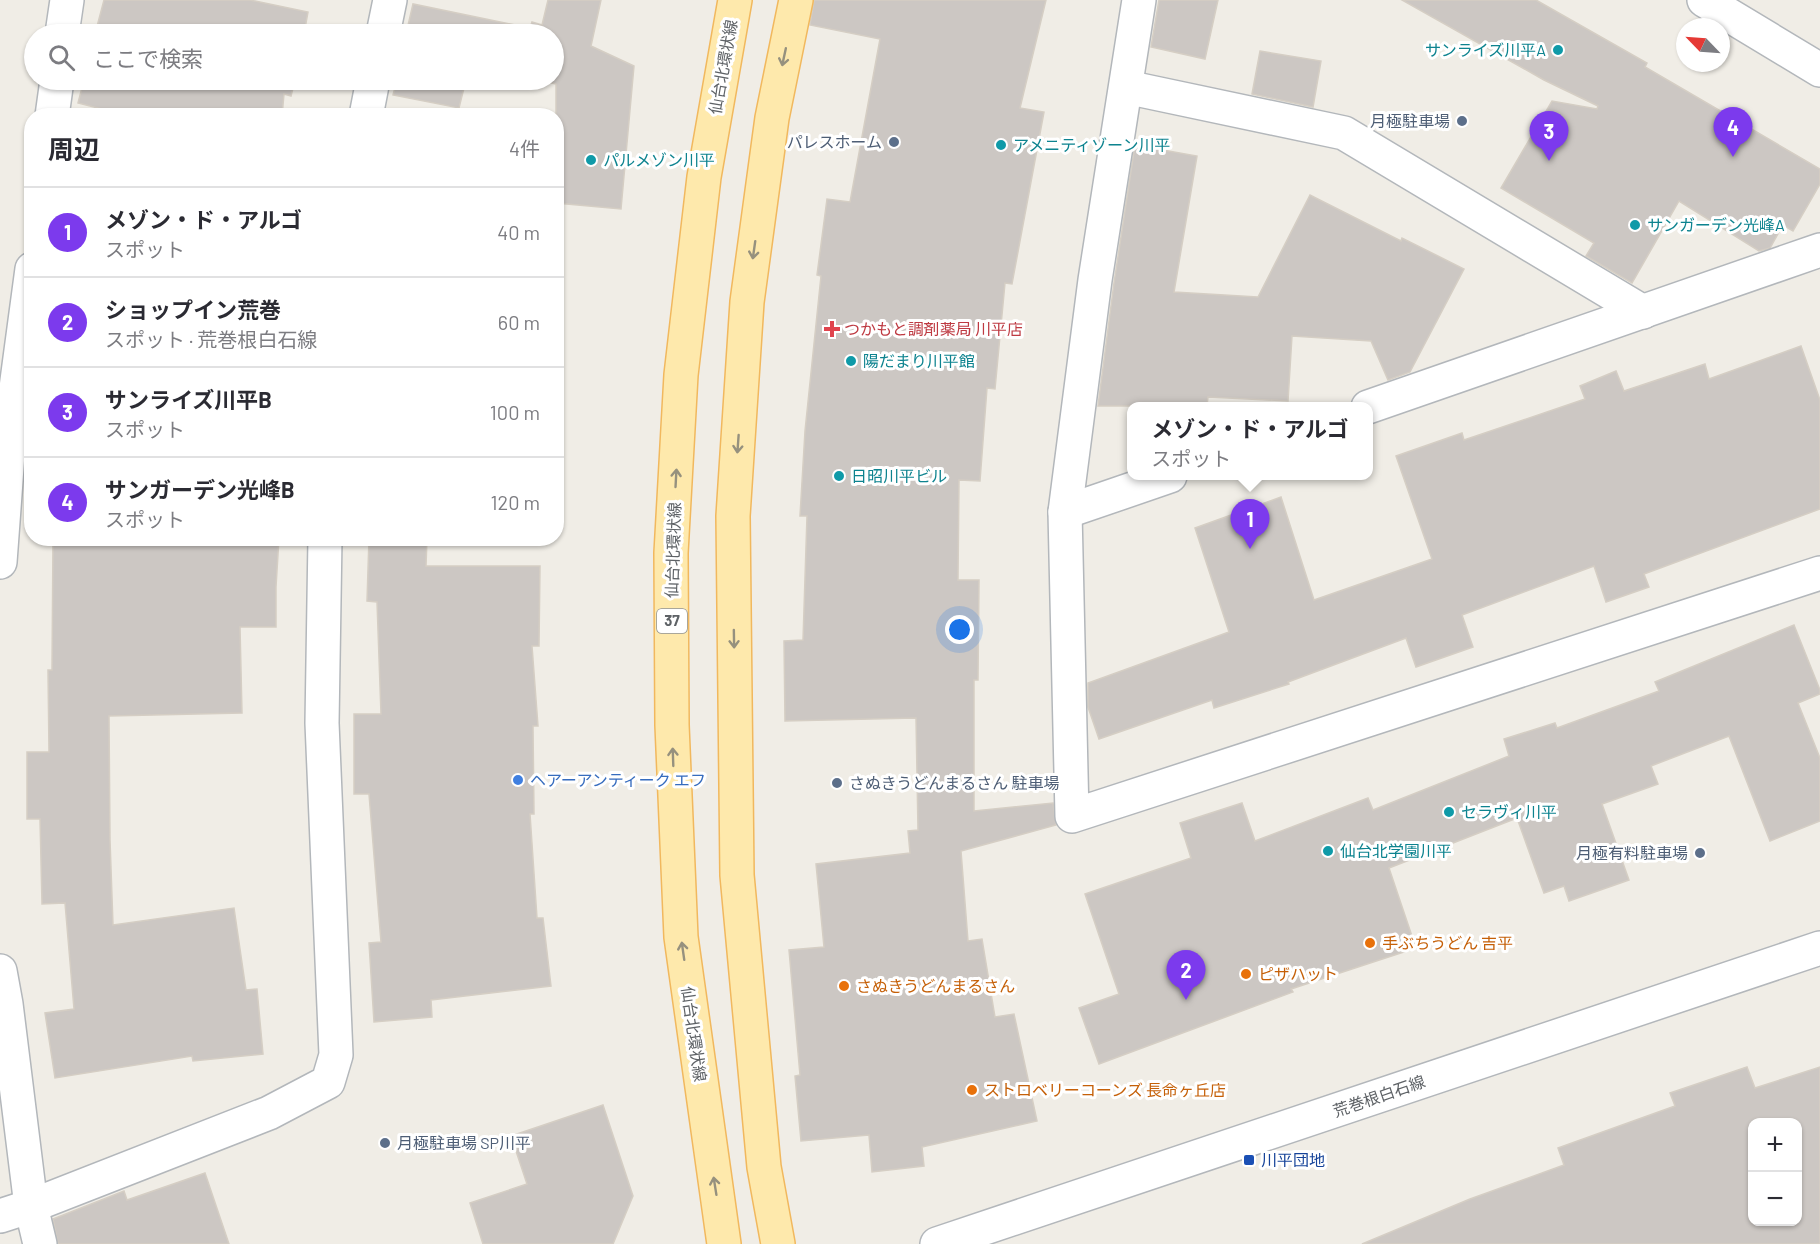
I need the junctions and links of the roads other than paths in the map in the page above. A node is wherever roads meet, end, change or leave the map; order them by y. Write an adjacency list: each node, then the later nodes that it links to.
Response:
1 (67, 0): 7 (street)
2 (390, 0): 8 (street)
3 (735, 0): 29 (main road, 仙台北環状線 / 37, one-way to 3)
4 (796, 0): 30 (main road, one-way to 30)
5 (1139, 0): 10 (street)
6 (1704, 0): 9 (street)
7 (63, 24)
8 (384, 24)
9 (1820, 70)
10 (1126, 87): 16 (street); 20 (street)
11 (56, 90): 13 (street)
12 (371, 90): 14 (street)
13 (53, 108)
14 (368, 108)
15 (1820, 250): 16 (street)
16 (1643, 312): 18 (street)
17 (24, 328): 22 (street)
18 (1373, 405)
19 (1158, 480): 20 (street)
20 (1065, 512): 23 (street)
21 (325, 546): 26 (street)
22 (0, 562)
23 (1820, 573)
24 (1820, 948): 31 (street, 荒巻根白石線)
25 (0, 971): 26 (street)
26 (31, 1206): 27 (street); 28 (street)
27 (0, 1216)
28 (39, 1244)
29 (724, 1244)
30 (778, 1244)
31 (937, 1244)

